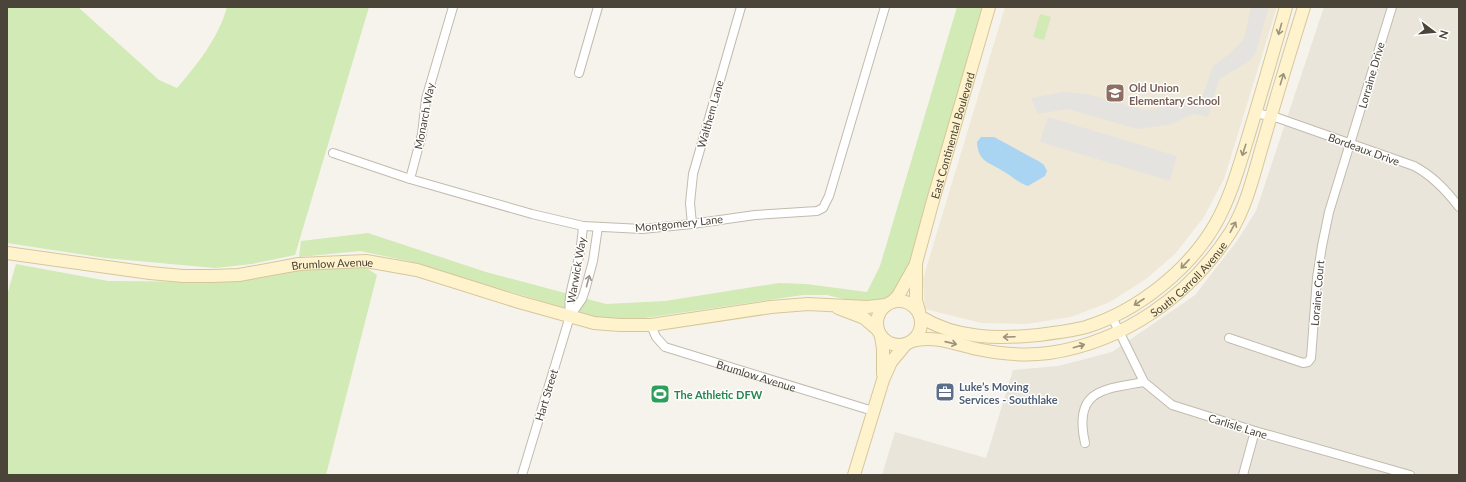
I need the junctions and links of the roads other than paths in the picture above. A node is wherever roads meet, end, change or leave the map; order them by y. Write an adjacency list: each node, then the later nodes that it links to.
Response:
1 (453, 7): 14 (street, Monarch Way)
2 (598, 7): 9 (street)
3 (741, 7): 16 (street, Walthem Lane)
4 (885, 7): 16 (street, Montgomery Lane)
5 (989, 7): 20 (main road, East Continental Boulevard)
6 (1286, 7): 10 (main road, South Carroll Avenue, one-way to 10)
7 (1304, 7): 11 (main road, South Carroll Avenue, one-way to 7)
8 (1392, 7): 12 (street, Lorraine Drive)
9 (579, 73)
10 (1256, 113): 11 (street, Bordeaux Drive); 25 (main road, South Carroll Avenue, one-way to 25)
11 (1271, 116): 12 (street, Bordeaux Drive); 27 (main road, South Carroll Avenue, one-way to 11)
12 (1351, 144): 15 (street, Bordeaux Drive); 29 (street, Loraine Court)
13 (333, 153): 14 (street, Montgomery Lane)
14 (410, 179): 17 (street, Montgomery Lane)
15 (1459, 207)
16 (692, 224): 18 (street, Montgomery Lane)
17 (584, 226): 18 (street, Montgomery Lane); 24 (street, Warwick Way)
18 (598, 228): 24 (street, Warwick Way, one-way to 18)
19 (7, 253): 24 (main road, Brumlow Avenue)
20 (916, 263): 21 (main road, East Continental Boulevard); 23 (main road, East Continental Boulevard)
21 (889, 303): 22 (main road, Brumlow Avenue); 23 (main road); 28 (main road)
22 (834, 306): 26 (main road, Brumlow Avenue); 28 (main road, Brumlow Avenue)
23 (920, 314): 25 (main road, South Carroll Avenue, one-way to 23); 30 (main road)
24 (570, 316): 26 (main road, Brumlow Avenue); 36 (street, Hart Street)
25 (1112, 317): 27 (street, Carlisle Lane)
26 (651, 325): 33 (street, Brumlow Avenue)
27 (1119, 332): 30 (main road, South Carroll Avenue, one-way to 27); 32 (street, Carlisle Lane)
28 (880, 333): 30 (main road); 31 (main road)
29 (1229, 338)
30 (909, 343): 31 (main road)
31 (883, 380): 33 (main road)
32 (1144, 382): 34 (street, Carlisle Lane); 35 (street)
33 (873, 411): 37 (main road)
34 (1255, 431): 38 (street); 39 (street, Carlisle Lane)
35 (1085, 443)
36 (522, 475)
37 (854, 475)
38 (1243, 475)
39 (1410, 475)

